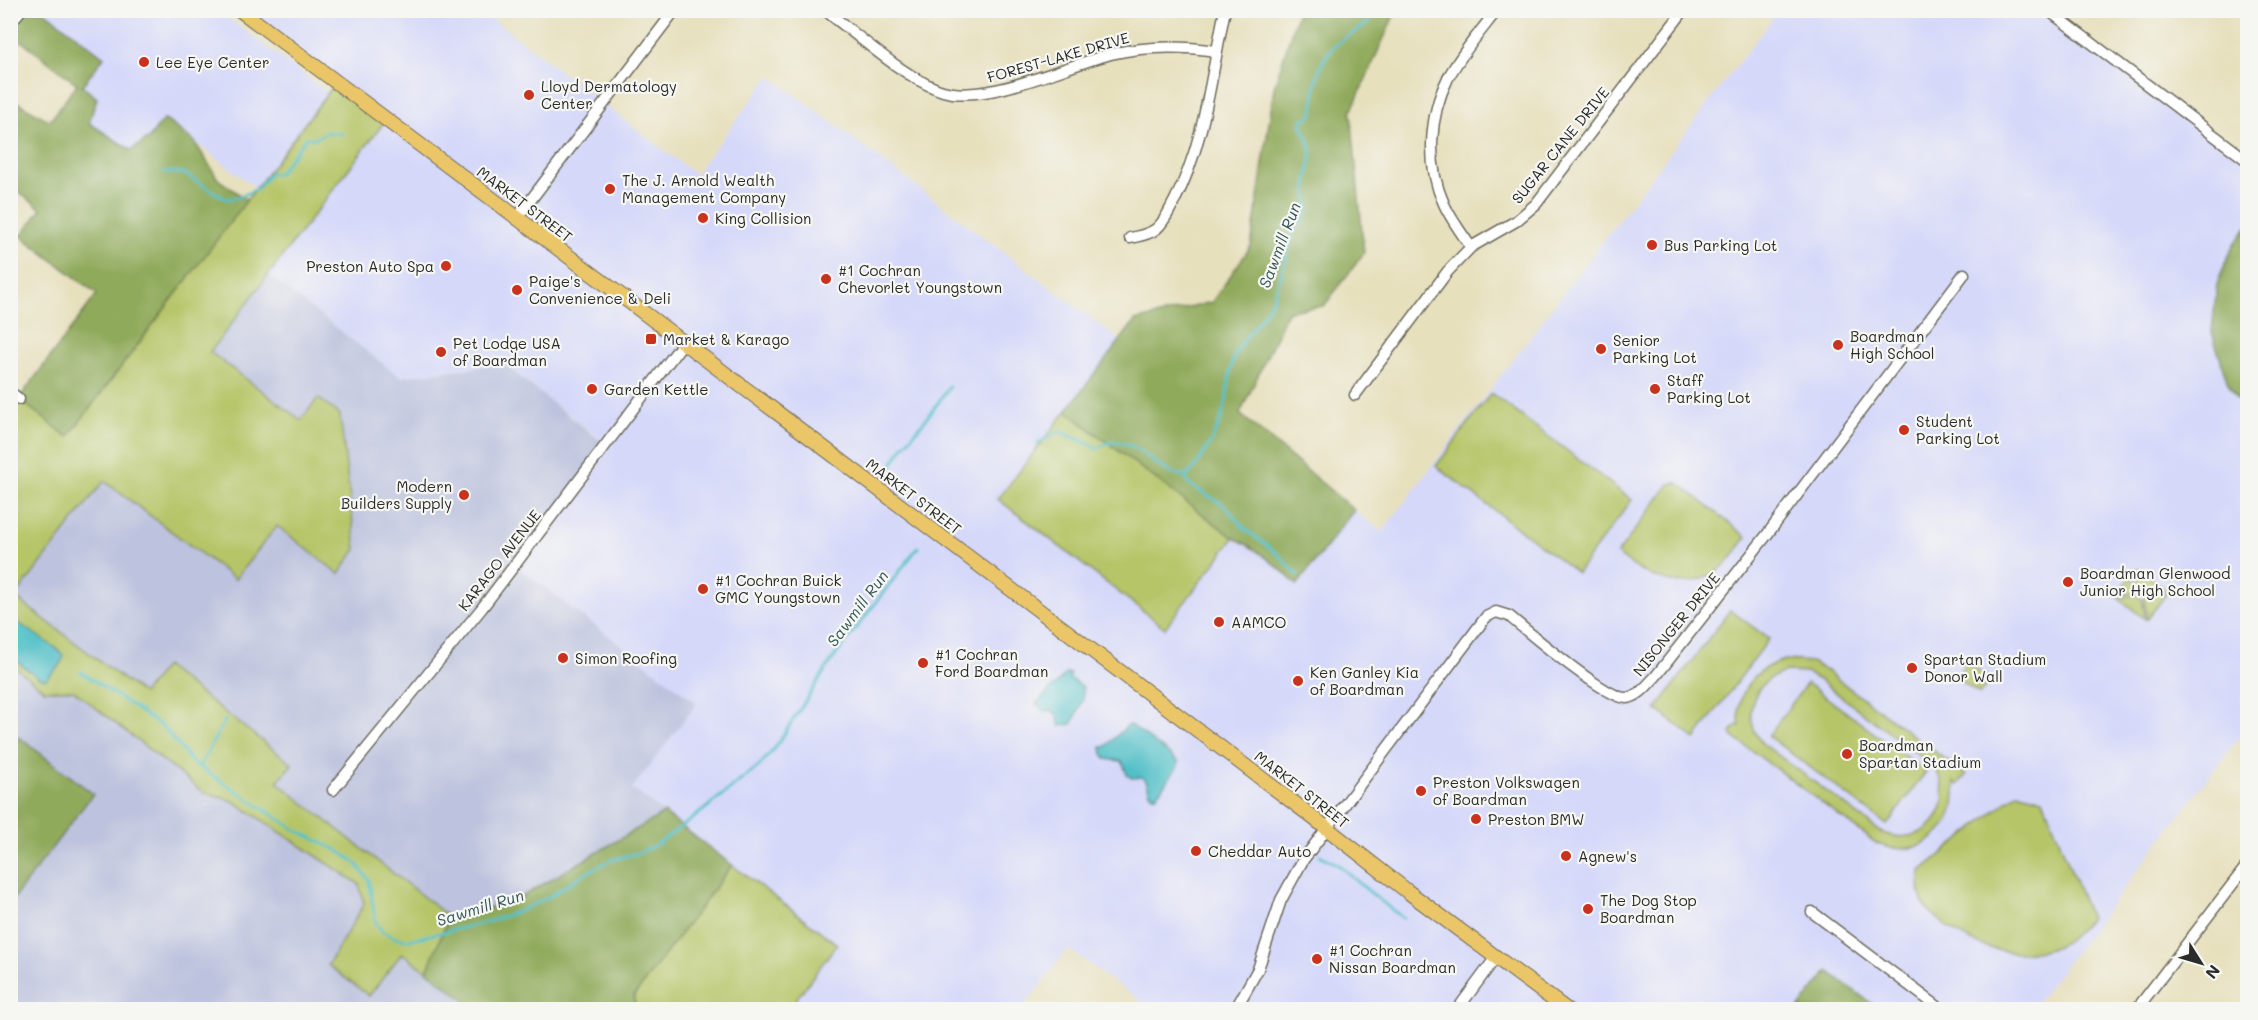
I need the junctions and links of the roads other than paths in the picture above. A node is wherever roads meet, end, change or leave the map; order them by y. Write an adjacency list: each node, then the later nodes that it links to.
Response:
1 (21, 10): 9 (street)
2 (240, 10): 12 (main road, MARKET STREET)
3 (675, 10): 12 (street)
4 (825, 10): 10 (street, FOREST-LAKE DRIVE)
5 (1225, 10): 10 (street)
6 (1497, 10): 14 (street)
7 (1684, 10): 14 (street, SUGAR CANE DRIVE)
8 (2048, 10): 11 (street)
9 (10, 23)
10 (1216, 51): 13 (street)
11 (2247, 161)
12 (517, 218): 16 (main road, MARKET STREET)
13 (1130, 238)
14 (1471, 247): 17 (street, SUGAR CANE DRIVE)
15 (1964, 274): 19 (street, NISONGER DRIVE)
16 (683, 343): 18 (street, KARAGO AVENUE); 19 (main road, MARKET STREET)
17 (1355, 395)
18 (333, 790)
19 (1327, 829): 22 (main road, MARKET STREET); 23 (street)
20 (2247, 864): 27 (street)
21 (1812, 912): 26 (street)
22 (1496, 957): 24 (street); 25 (main road, MARKET STREET)
23 (1235, 1010)
24 (1457, 1010)
25 (1567, 1010)
26 (1942, 1010)
27 (2136, 1010)

